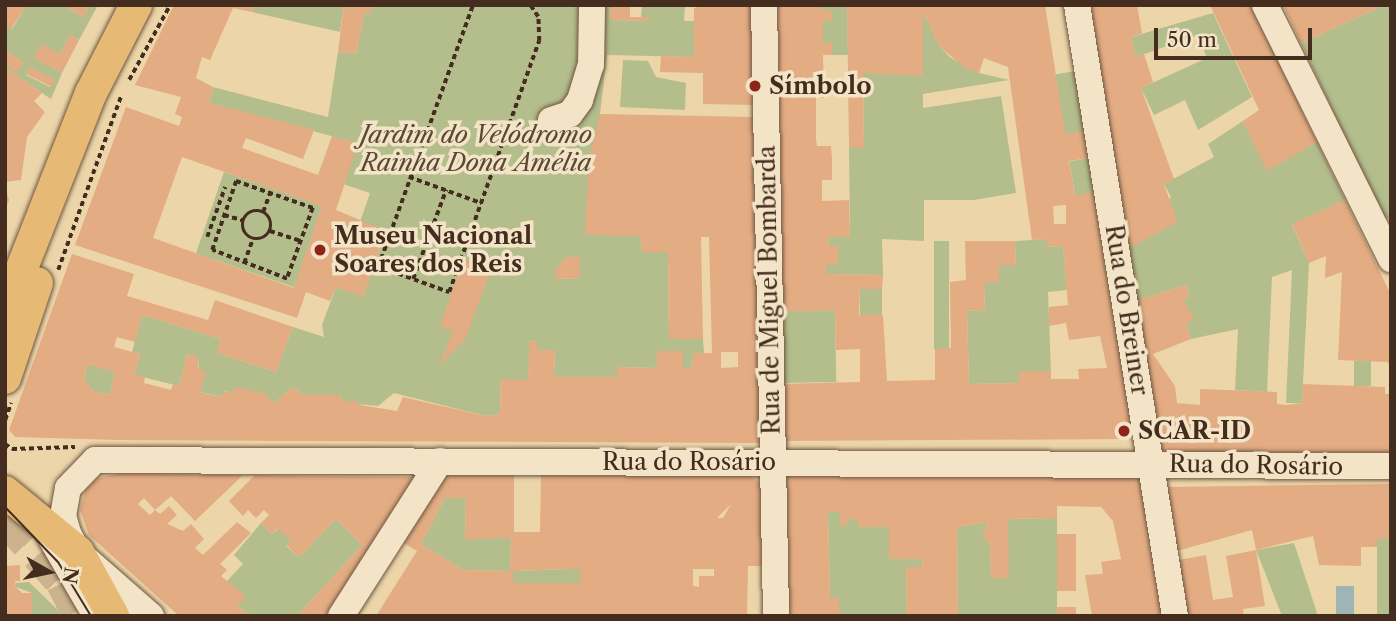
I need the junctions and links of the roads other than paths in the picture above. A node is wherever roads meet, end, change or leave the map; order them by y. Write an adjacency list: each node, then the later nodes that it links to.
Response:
1 (136, 5): 7 (main road)
2 (592, 5): 6 (street)
3 (764, 5): 12 (street, Rua de Miguel Bombarda)
4 (1077, 5): 13 (street, Rua do Breiner)
5 (1265, 5): 8 (street)
6 (551, 120)
7 (53, 189): 9 (main road); 10 (main road)
8 (1391, 259)
9 (5, 312)
10 (10, 386)
11 (440, 461): 12 (street, Rua do Rosário); 17 (street, Rua do Rosário); 21 (street)
12 (772, 462): 13 (street, Rua do Rosário); 22 (street, Rua de Miguel Bombarda)
13 (1152, 463): 14 (street, Rua do Rosário); 23 (street, Rua do Breiner)
14 (1391, 466)
15 (5, 492): 16 (main road)
16 (45, 528): 17 (main road); 18 (street)
17 (78, 552): 19 (main road); 20 (street)
18 (96, 616)
19 (113, 616)
20 (151, 616)
21 (341, 616)
22 (776, 616)
23 (1175, 616)

